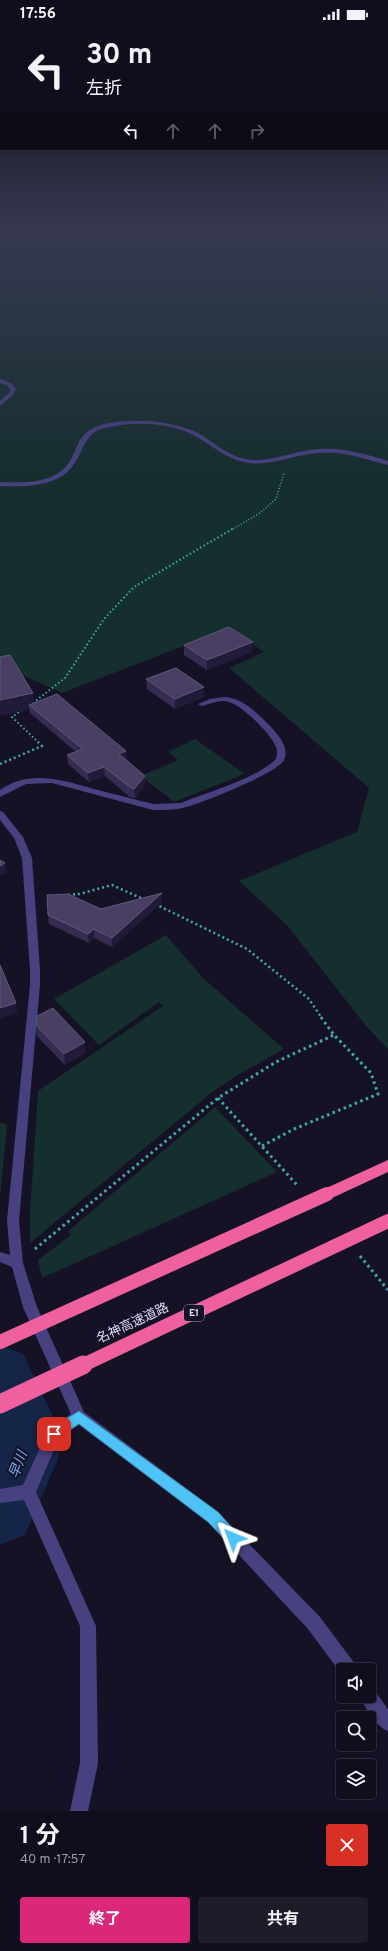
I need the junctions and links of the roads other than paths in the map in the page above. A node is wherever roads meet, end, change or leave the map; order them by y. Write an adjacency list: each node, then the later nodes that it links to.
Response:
1 (0, 381): 2 (street)
2 (0, 404)
3 (388, 463): 4 (street)
4 (0, 484)
5 (202, 704): 6 (street)
6 (0, 794)
7 (0, 814): 11 (street)
8 (388, 1166): 12 (highway, bridge)
9 (388, 1221): 13 (highway, 名神高速道路 / E1, bridge)
10 (0, 1257): 11 (street)
11 (18, 1263): 14 (street)
12 (0, 1342)
13 (0, 1404)
14 (79, 1417): 15 (street); 17 (street)
15 (23, 1493): 16 (street); 20 (street)
16 (0, 1496)
17 (344, 1663)
18 (373, 1703): 19 (street)
19 (388, 1723)
20 (79, 1811)

